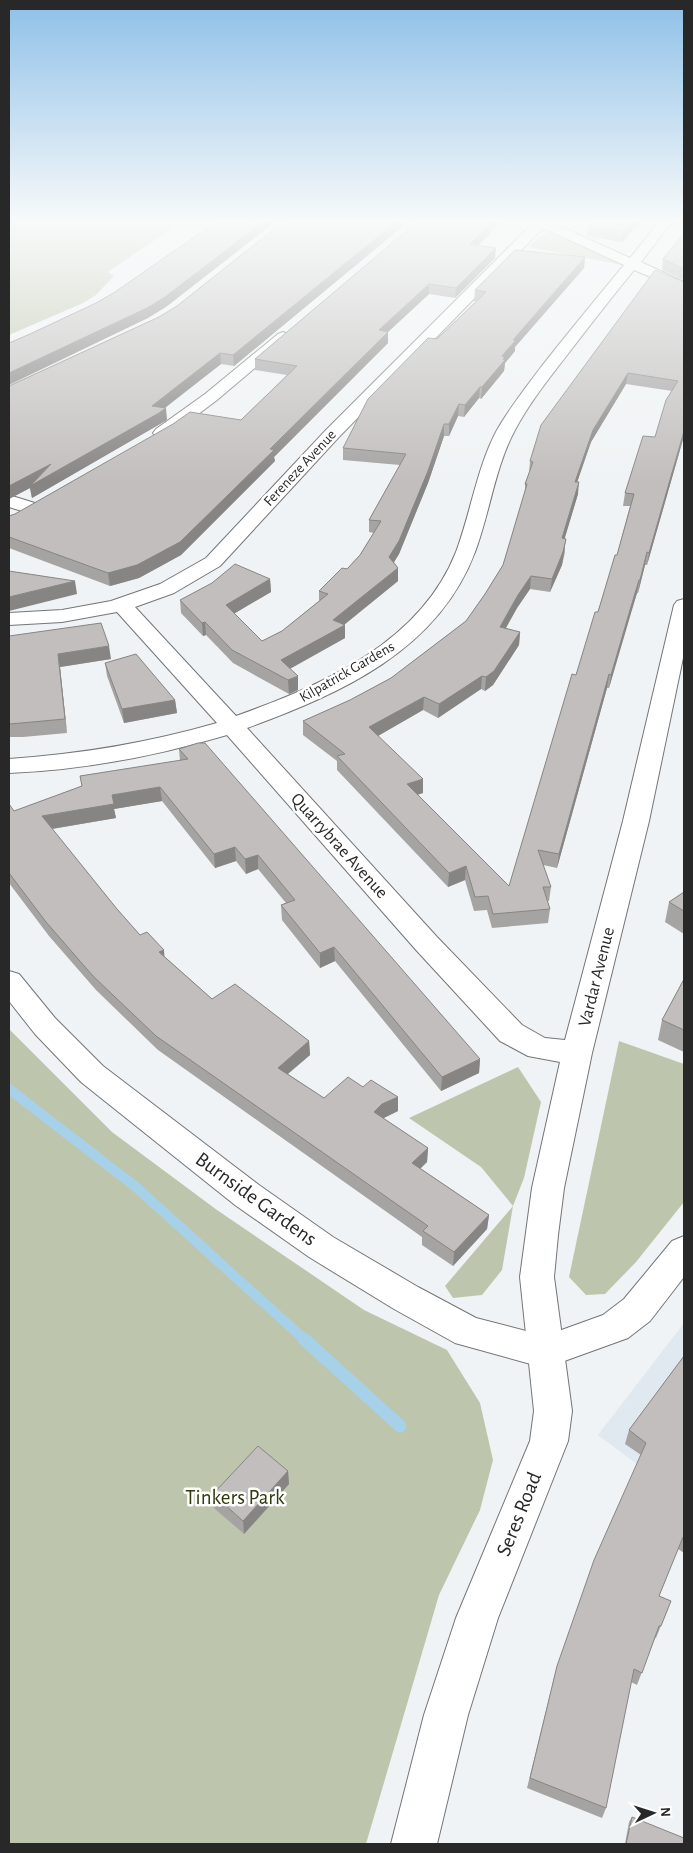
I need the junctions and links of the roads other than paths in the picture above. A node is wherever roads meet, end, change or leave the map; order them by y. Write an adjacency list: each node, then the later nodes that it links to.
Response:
1 (456, 308): 7 (street, Fereneze Avenue)
2 (597, 308): 10 (street, Kilpatrick Gardens)
3 (298, 324): 4 (street)
4 (147, 441)
5 (48, 498): 6 (street)
6 (19, 508)
7 (122, 605): 9 (street, Fereneze Avenue); 10 (street, Quarrybrae Avenue)
8 (684, 605): 13 (street, Vardar Avenue)
9 (9, 619)
10 (232, 725): 11 (street, Kilpatrick Gardens); 13 (street, Quarrybrae Avenue)
11 (9, 766)
12 (9, 981): 15 (street, Burnside Gardens)
13 (577, 1053): 15 (street, Vardar Avenue)
14 (684, 1251): 15 (street)
15 (545, 1352): 16 (street, Seres Road)
16 (414, 1844)

